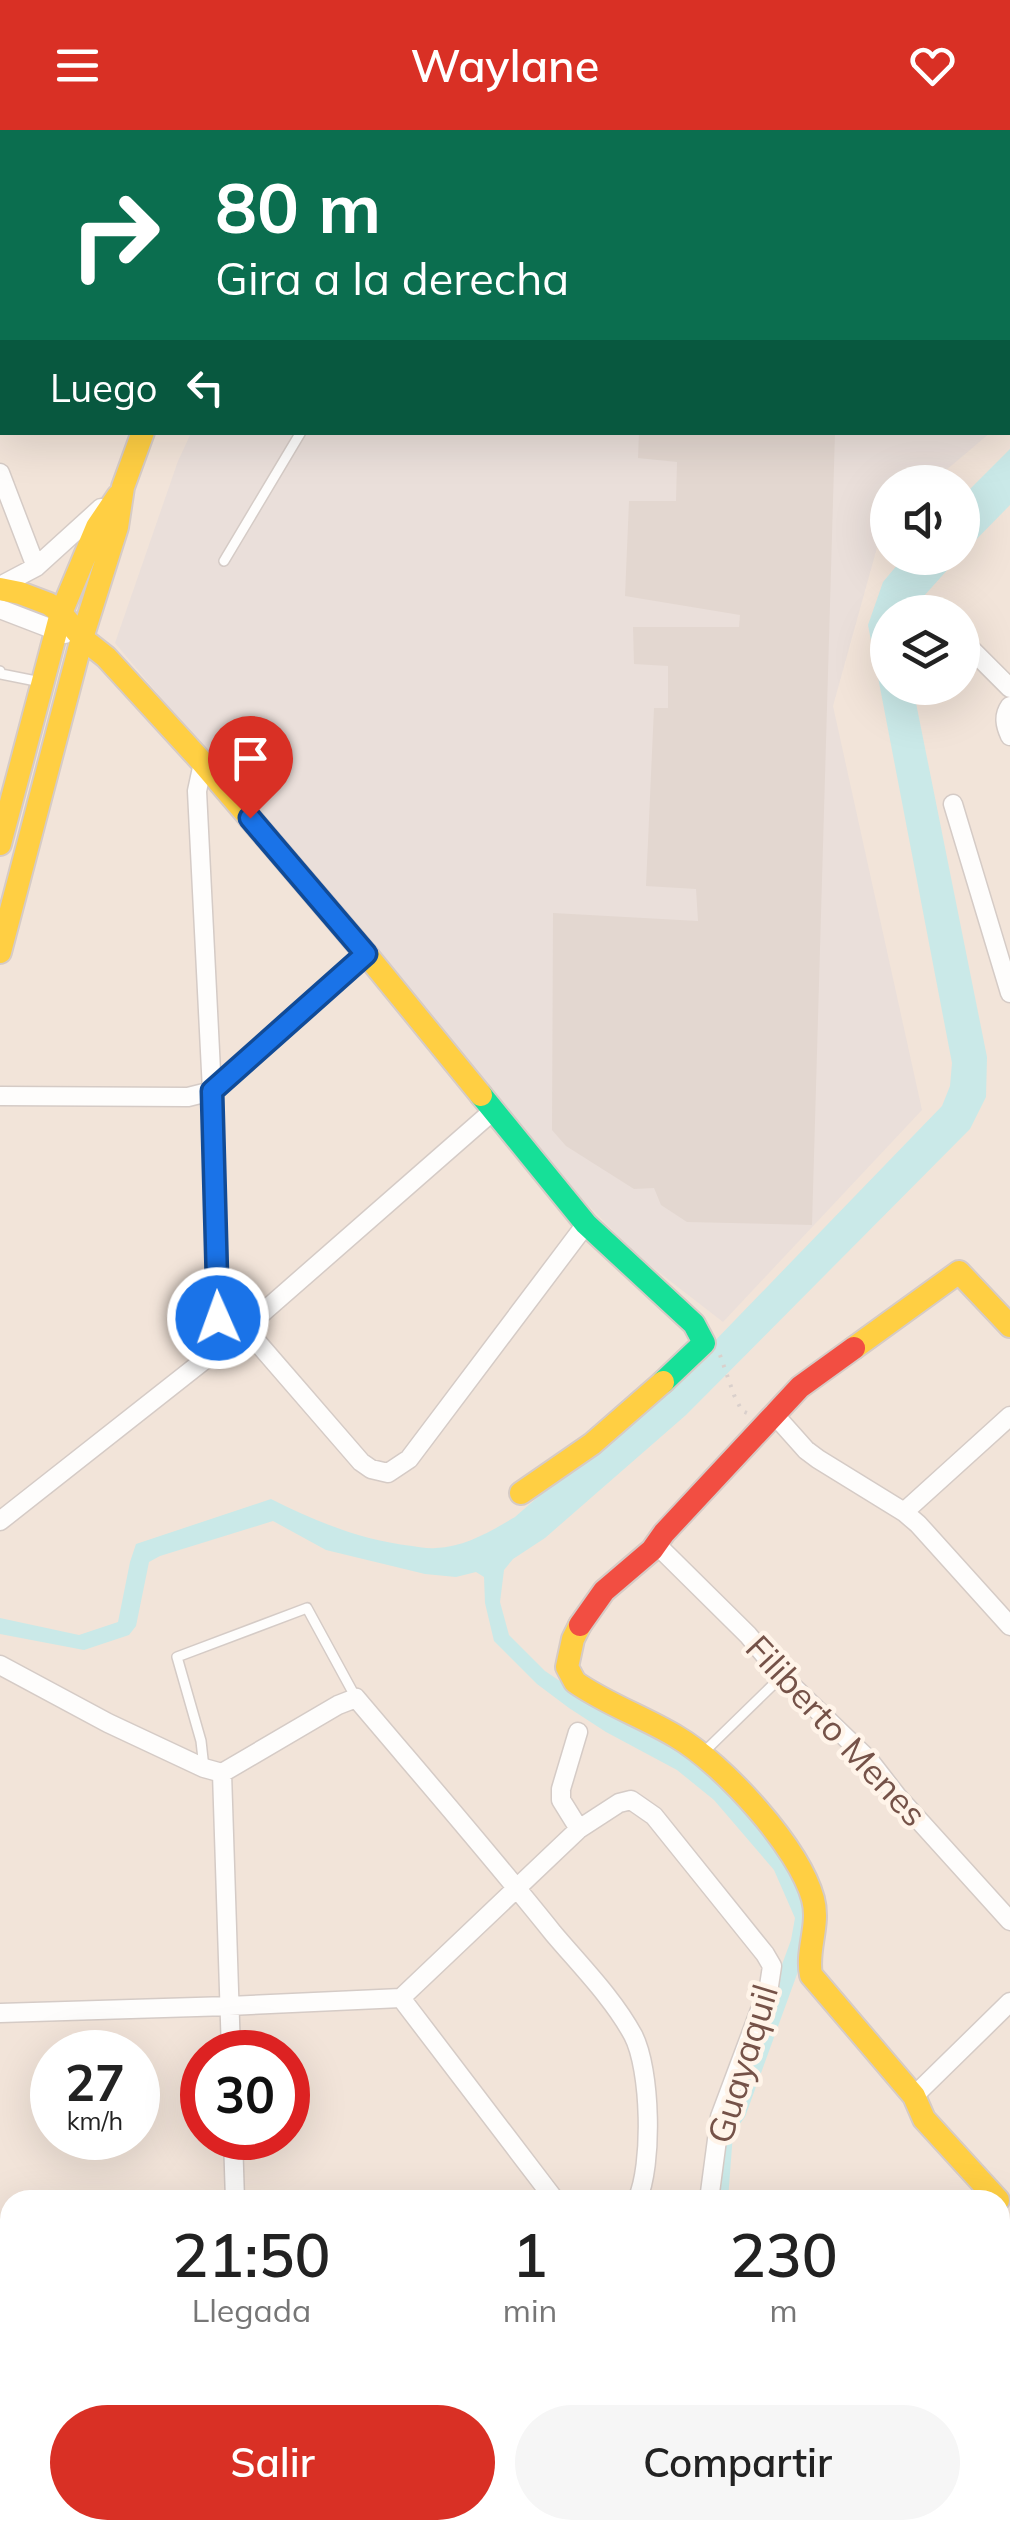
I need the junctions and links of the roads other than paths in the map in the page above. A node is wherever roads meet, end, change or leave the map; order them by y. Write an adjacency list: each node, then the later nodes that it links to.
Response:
1 (142, 435): 4 (street)
2 (300, 435): 5 (lane)
3 (0, 473): 6 (street)
4 (124, 487): 6 (street); 9 (street); 10 (street)
5 (224, 562)
6 (36, 567): 7 (street)
7 (0, 588): 9 (street)
8 (0, 609): 9 (street)
9 (59, 623): 10 (street); 13 (street)
10 (82, 638): 17 (street); 20 (street)
11 (980, 658): 14 (street)
12 (0, 671): 13 (lane)
13 (44, 682): 19 (street)
14 (1010, 688)
15 (1010, 706): 16 (street)
16 (1010, 736)
17 (203, 764): 21 (street); 23 (street)
18 (953, 804): 22 (street)
19 (0, 844)
20 (0, 952)
21 (366, 954): 23 (street); 25 (street)
22 (1010, 993)
23 (212, 1091): 24 (street); 29 (street)
24 (0, 1096)
25 (494, 1110): 26 (street); 28 (street)
26 (586, 1224): 28 (street); 32 (street)
27 (1010, 1326): 30 (street)
28 (245, 1328): 29 (street)
29 (223, 1345): 34 (street)
30 (773, 1414): 33 (street); 35 (street)
31 (1010, 1416): 33 (street)
32 (521, 1493)
33 (904, 1512): 36 (street)
34 (0, 1521)
35 (658, 1546): 38 (street, Filiberto Menes); 41 (street)
36 (1010, 1626)
37 (0, 1665): 42 (street)
38 (782, 1676): 41 (lane); 45 (street, Filiberto Menes)
39 (356, 1698): 42 (street); 42 (lane); 44 (street)
40 (578, 1732): 43 (street)
41 (703, 1753): 51 (street, Guayaquil)
42 (213, 1770): 48 (street)
43 (579, 1829): 44 (street); 56 (street, Guayaquil)
44 (518, 1889): 46 (street); 55 (street)
45 (1010, 1921)
46 (401, 1998): 48 (street); 54 (street)
47 (1010, 2002): 51 (street)
48 (229, 2006): 49 (street); 50 (street)
49 (0, 2014)
50 (230, 2030)
51 (914, 2096): 57 (street, Guayaquil)
52 (235, 2160): 53 (street)
53 (236, 2190)
54 (547, 2190)
55 (641, 2190)
56 (709, 2190)
57 (989, 2190)

